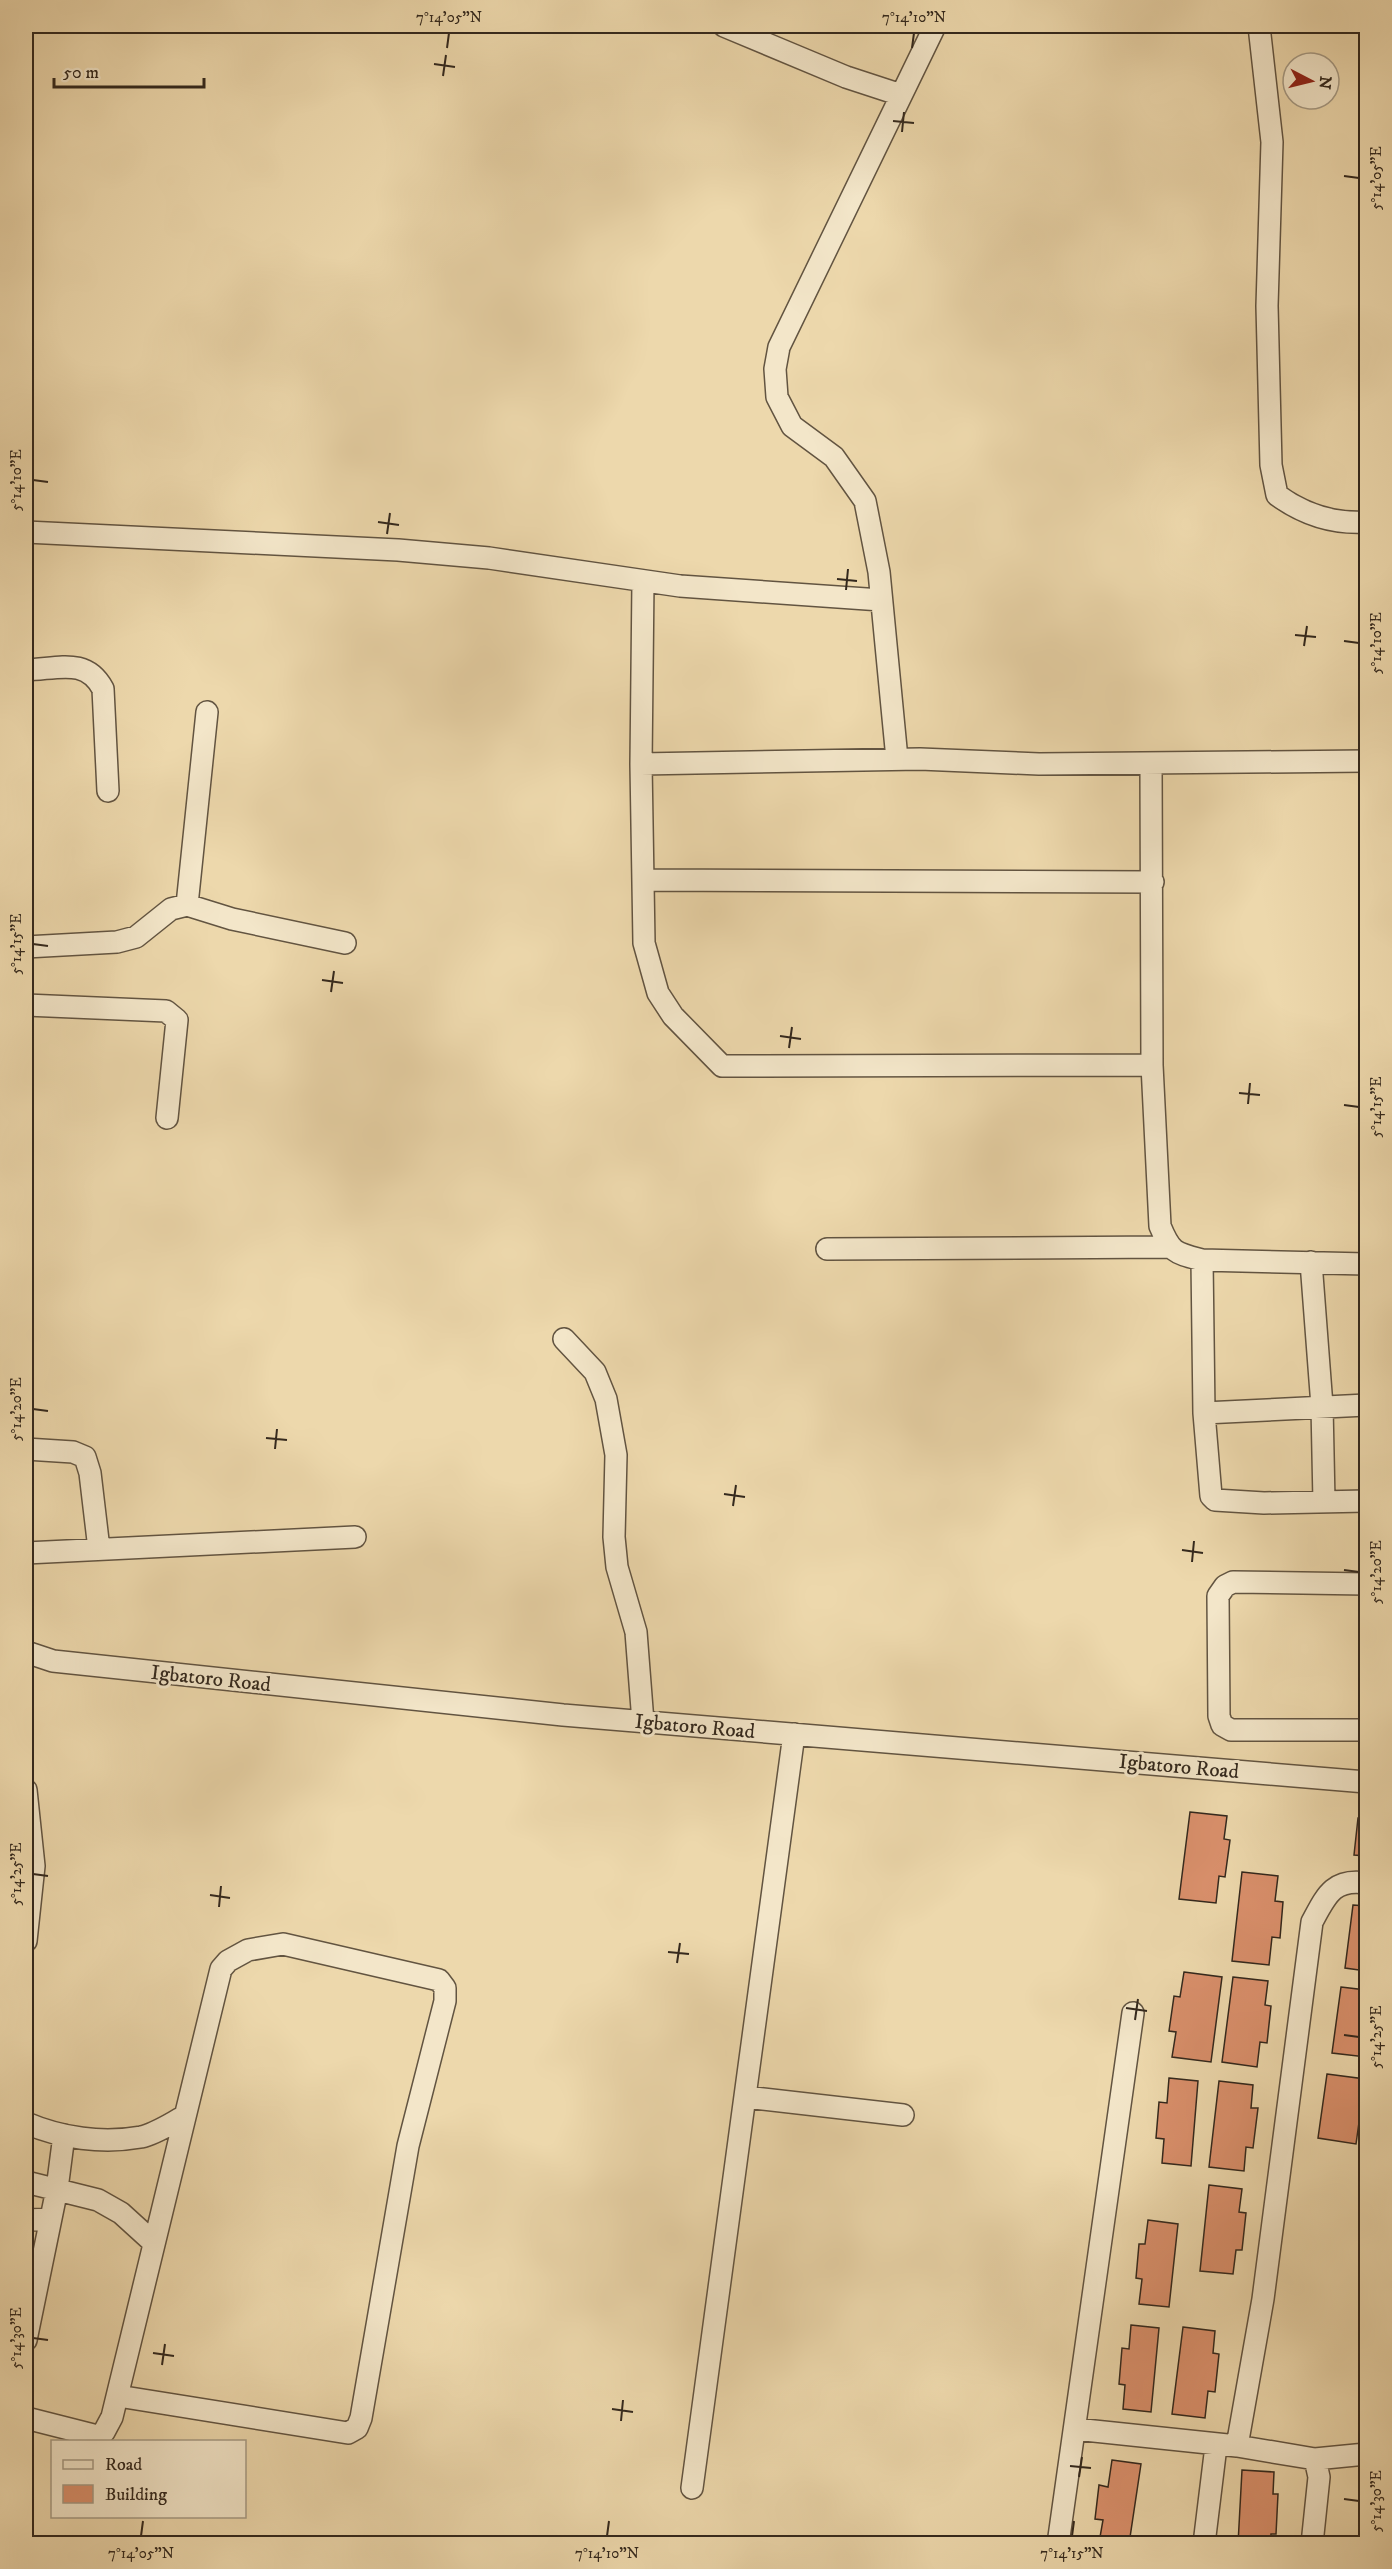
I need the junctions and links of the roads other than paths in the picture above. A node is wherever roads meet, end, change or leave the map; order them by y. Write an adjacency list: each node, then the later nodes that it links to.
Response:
1 (724, 26): 4 (street)
2 (935, 26): 4 (street)
3 (1259, 26): 5 (street)
4 (901, 95): 8 (street)
5 (1366, 522)
6 (26, 532): 7 (street)
7 (643, 581): 8 (street); 14 (street)
8 (881, 600): 11 (street)
9 (26, 670): 15 (street)
10 (207, 712): 18 (street)
11 (897, 759): 13 (street); 14 (street)
12 (1366, 761): 13 (street)
13 (1151, 763): 17 (street)
14 (641, 764): 16 (street)
15 (108, 791)
16 (643, 880): 17 (street); 22 (street)
17 (1153, 882): 22 (street)
18 (187, 904): 19 (street); 20 (street)
19 (345, 943)
20 (26, 947)
21 (26, 1005): 23 (street)
22 (1152, 1065): 24 (street)
23 (167, 1118)
24 (1169, 1247): 25 (street); 26 (street)
25 (827, 1249)
26 (1202, 1260): 27 (street); 32 (street)
27 (1311, 1262): 28 (street); 31 (street)
28 (1366, 1264)
29 (564, 1339): 41 (street)
30 (1366, 1405): 31 (street)
31 (1322, 1406): 32 (street); 35 (street)
32 (1204, 1413): 35 (street)
33 (26, 1449): 37 (street)
34 (1366, 1501): 35 (street)
35 (1324, 1502)
36 (355, 1537): 37 (street)
37 (99, 1549): 38 (street)
38 (26, 1553)
39 (1366, 1584): 42 (street)
40 (26, 1652): 41 (street, Igbatoro Road)
41 (643, 1722): 43 (street, Igbatoro Road)
42 (1366, 1730)
43 (794, 1734): 44 (street, Igbatoro Road); 49 (street)
44 (1366, 1782)
45 (26, 1790): 47 (street)
46 (1366, 1883): 63 (street)
47 (26, 1941)
48 (1132, 2013): 62 (street)
49 (746, 2097): 50 (street); 66 (street)
50 (903, 2115)
51 (183, 2117): 53 (street); 58 (street); 60 (street)
52 (26, 2123): 53 (street)
53 (64, 2135): 55 (street)
54 (26, 2182): 55 (street)
55 (57, 2189): 56 (street); 58 (street)
56 (50, 2219): 57 (street); 59 (street)
57 (26, 2220)
58 (154, 2243): 60 (street)
59 (26, 2340)
60 (118, 2396): 61 (street)
61 (26, 2418)
62 (1075, 2429): 63 (street); 67 (street)
63 (1226, 2446): 65 (street); 68 (street)
64 (1366, 2454): 65 (street)
65 (1315, 2459): 69 (street)
66 (692, 2488)
67 (1058, 2544)
68 (1204, 2544)
69 (1312, 2544)

